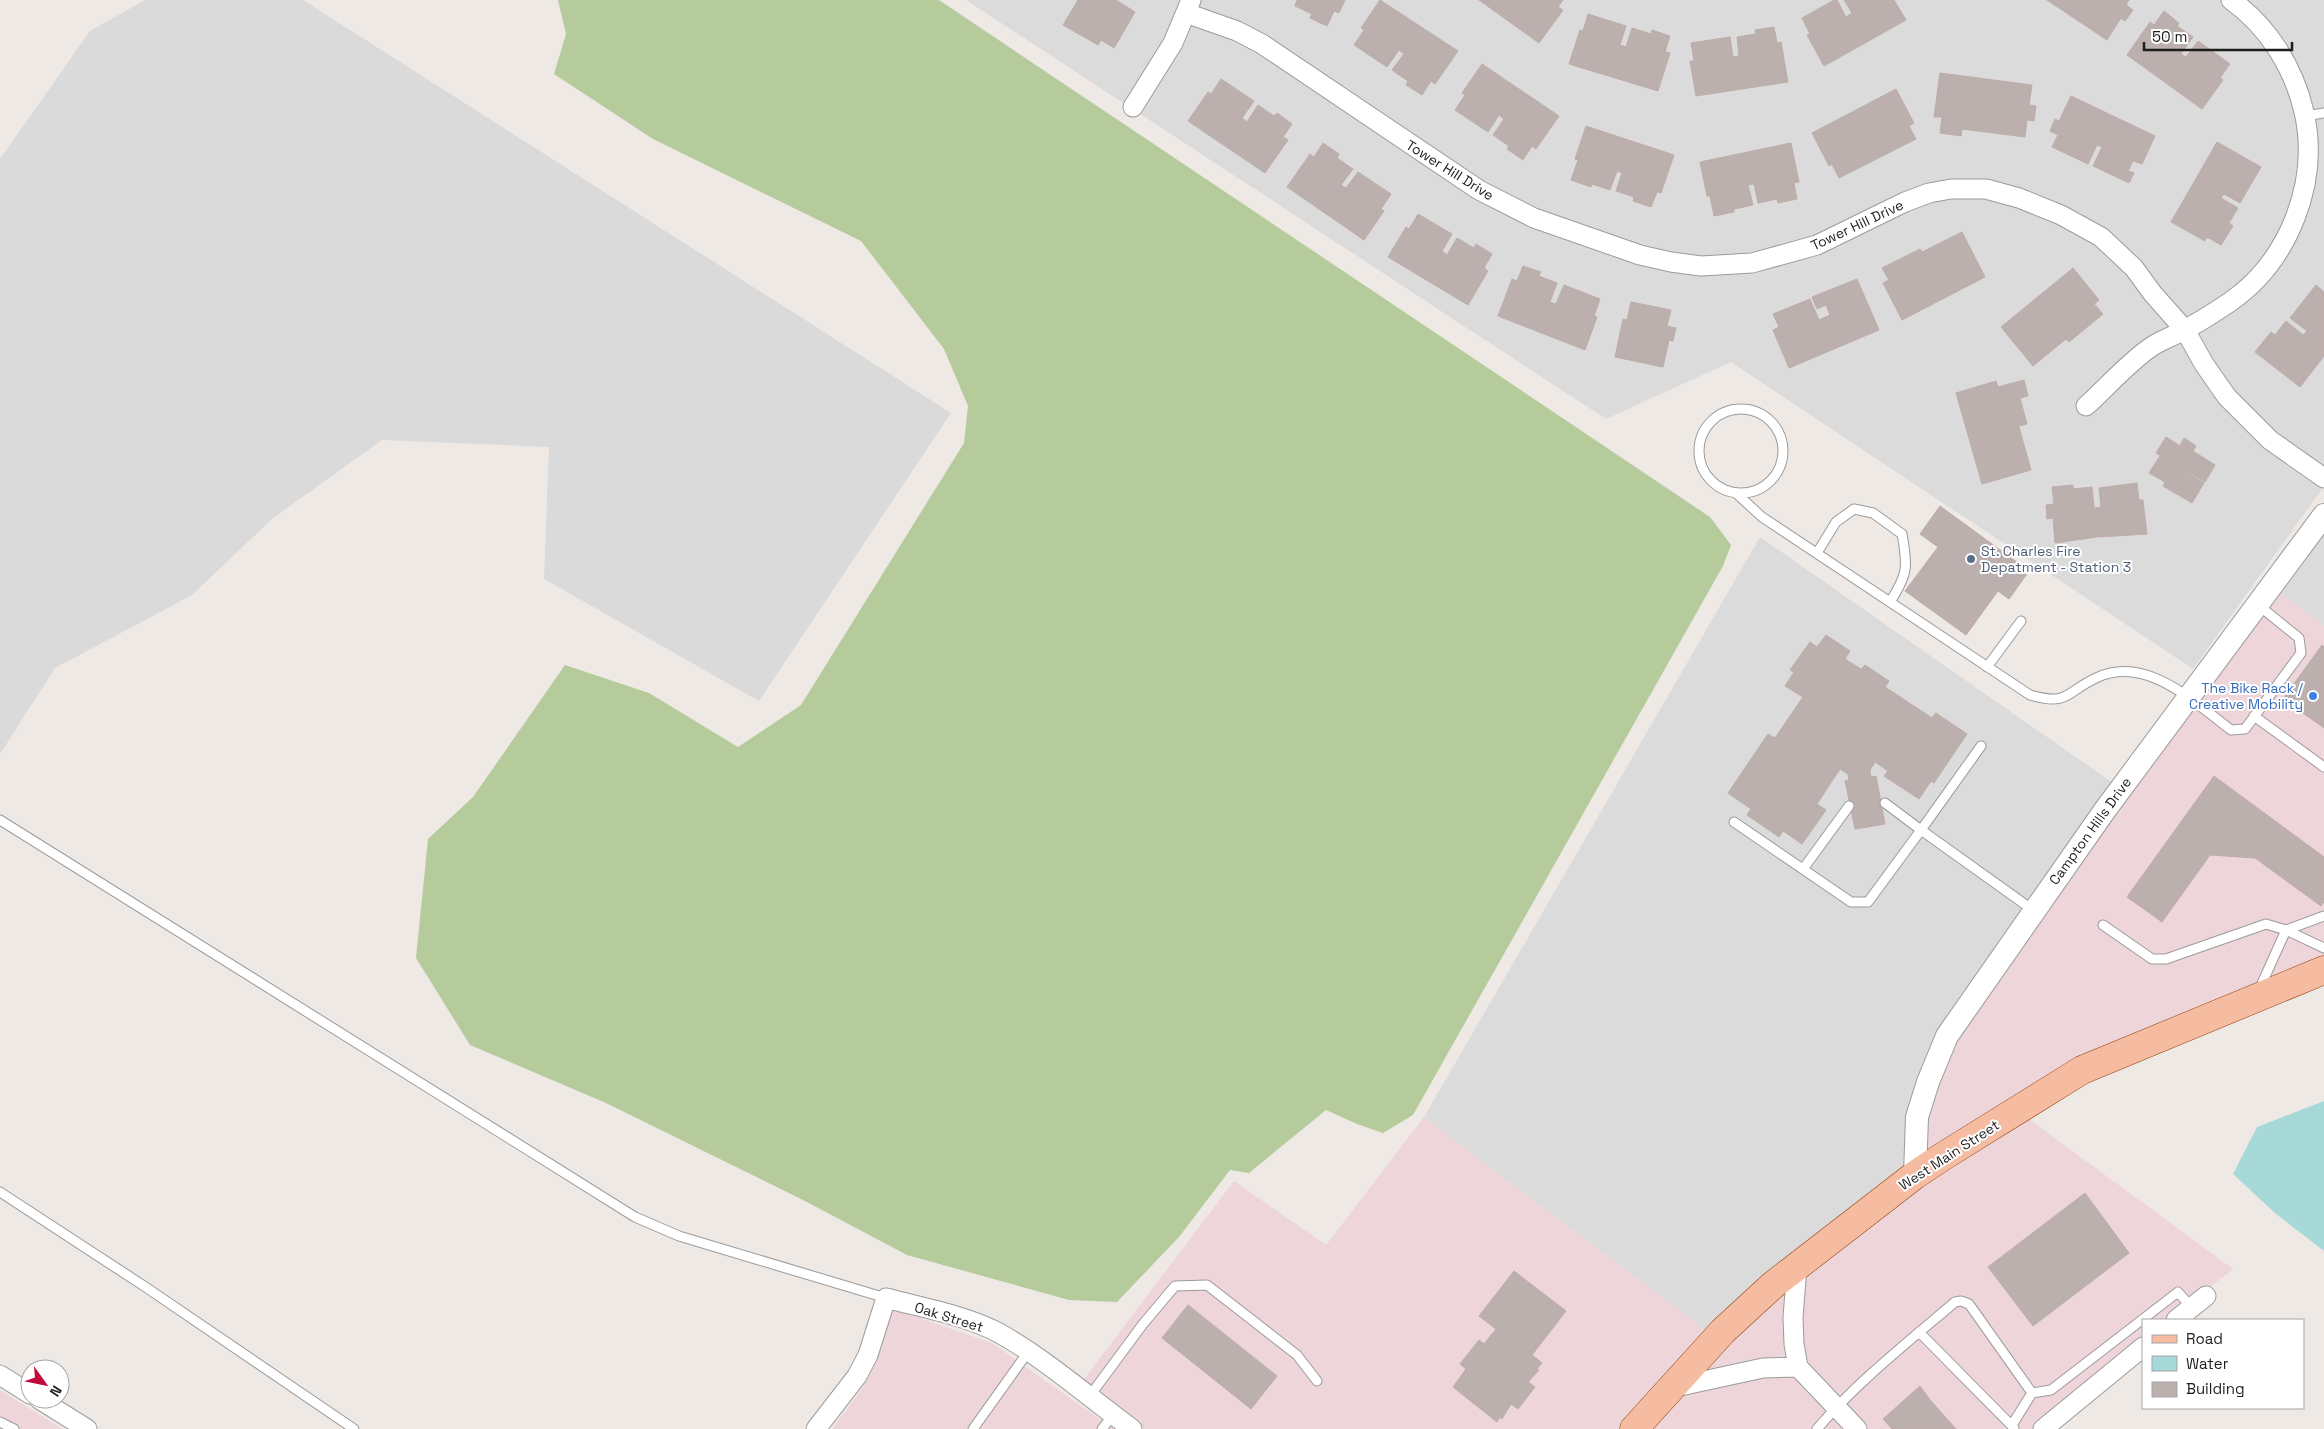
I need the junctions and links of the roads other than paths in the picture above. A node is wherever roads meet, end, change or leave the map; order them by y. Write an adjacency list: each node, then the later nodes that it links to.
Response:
1 (2231, 0): 5 (street)
2 (1189, 7): 3 (street); 6 (street, Tower Hill Drive)
3 (1133, 107)
4 (2324, 113): 5 (lane)
5 (2305, 116): 6 (street)
6 (2185, 330): 7 (street); 8 (street, Tower Hill Drive)
7 (2086, 406)
8 (2324, 478)
9 (1737, 494): 9 (lane); 11 (lane)
10 (2324, 515): 13 (street, Campton Hills Drive)
11 (1817, 553): 12 (lane); 12 (lane)
12 (1890, 602): 15 (lane)
13 (2257, 604): 16 (street, Campton Hills Drive); 17 (lane)
14 (2021, 621): 15 (lane)
15 (1987, 667): 16 (lane)
16 (2188, 697): 17 (lane); 26 (street, Campton Hills Drive)
17 (2254, 716): 19 (lane)
18 (1981, 746): 24 (lane)
19 (2324, 767)
20 (1885, 803): 24 (lane)
21 (1849, 806): 25 (lane)
22 (0, 820): 36 (lane)
23 (1734, 822): 25 (lane)
24 (1920, 830): 25 (lane); 26 (lane)
25 (1803, 870)
26 (2033, 910): 33 (street, Campton Hills Drive)
27 (2324, 916): 29 (lane)
28 (2103, 925): 29 (lane)
29 (2286, 930): 30 (lane); 32 (lane)
30 (2324, 948)
31 (2324, 970): 32 (main road, West Main Street)
32 (2255, 999): 33 (main road, West Main Street)
33 (1915, 1175): 35 (main road, West Main Street)
34 (0, 1192): 58 (lane)
35 (1797, 1267): 44 (street); 48 (main road, West Main Street)
36 (886, 1298): 43 (street, Oak Street); 59 (street)
37 (2199, 1302): 38 (lane); 39 (street)
38 (2143, 1319)
39 (2177, 1319)
40 (2142, 1320): 49 (lane)
41 (1920, 1332): 49 (lane); 51 (lane); 55 (lane)
42 (2142, 1348): 65 (street)
43 (1028, 1352): 50 (street, Oak Street); 60 (lane)
44 (1798, 1367): 48 (street); 51 (street)
45 (0, 1375): 47 (street)
46 (1317, 1381): 50 (lane)
47 (20, 1388)
48 (1671, 1388): 62 (main road, West Main Street)
49 (2032, 1393): 55 (lane)
50 (1089, 1397): 54 (street, Oak Street)
51 (1836, 1407): 63 (lane); 64 (street)
52 (55, 1409): 57 (street)
53 (0, 1422): 56 (lane)
54 (1107, 1422): 61 (street, Oak Street)
55 (2013, 1427)
56 (14, 1429)
57 (87, 1429)
58 (354, 1429)
59 (816, 1429)
60 (973, 1429)
61 (1132, 1429)
62 (1634, 1429)
63 (1817, 1429)
64 (1857, 1429)
65 (2043, 1429)

